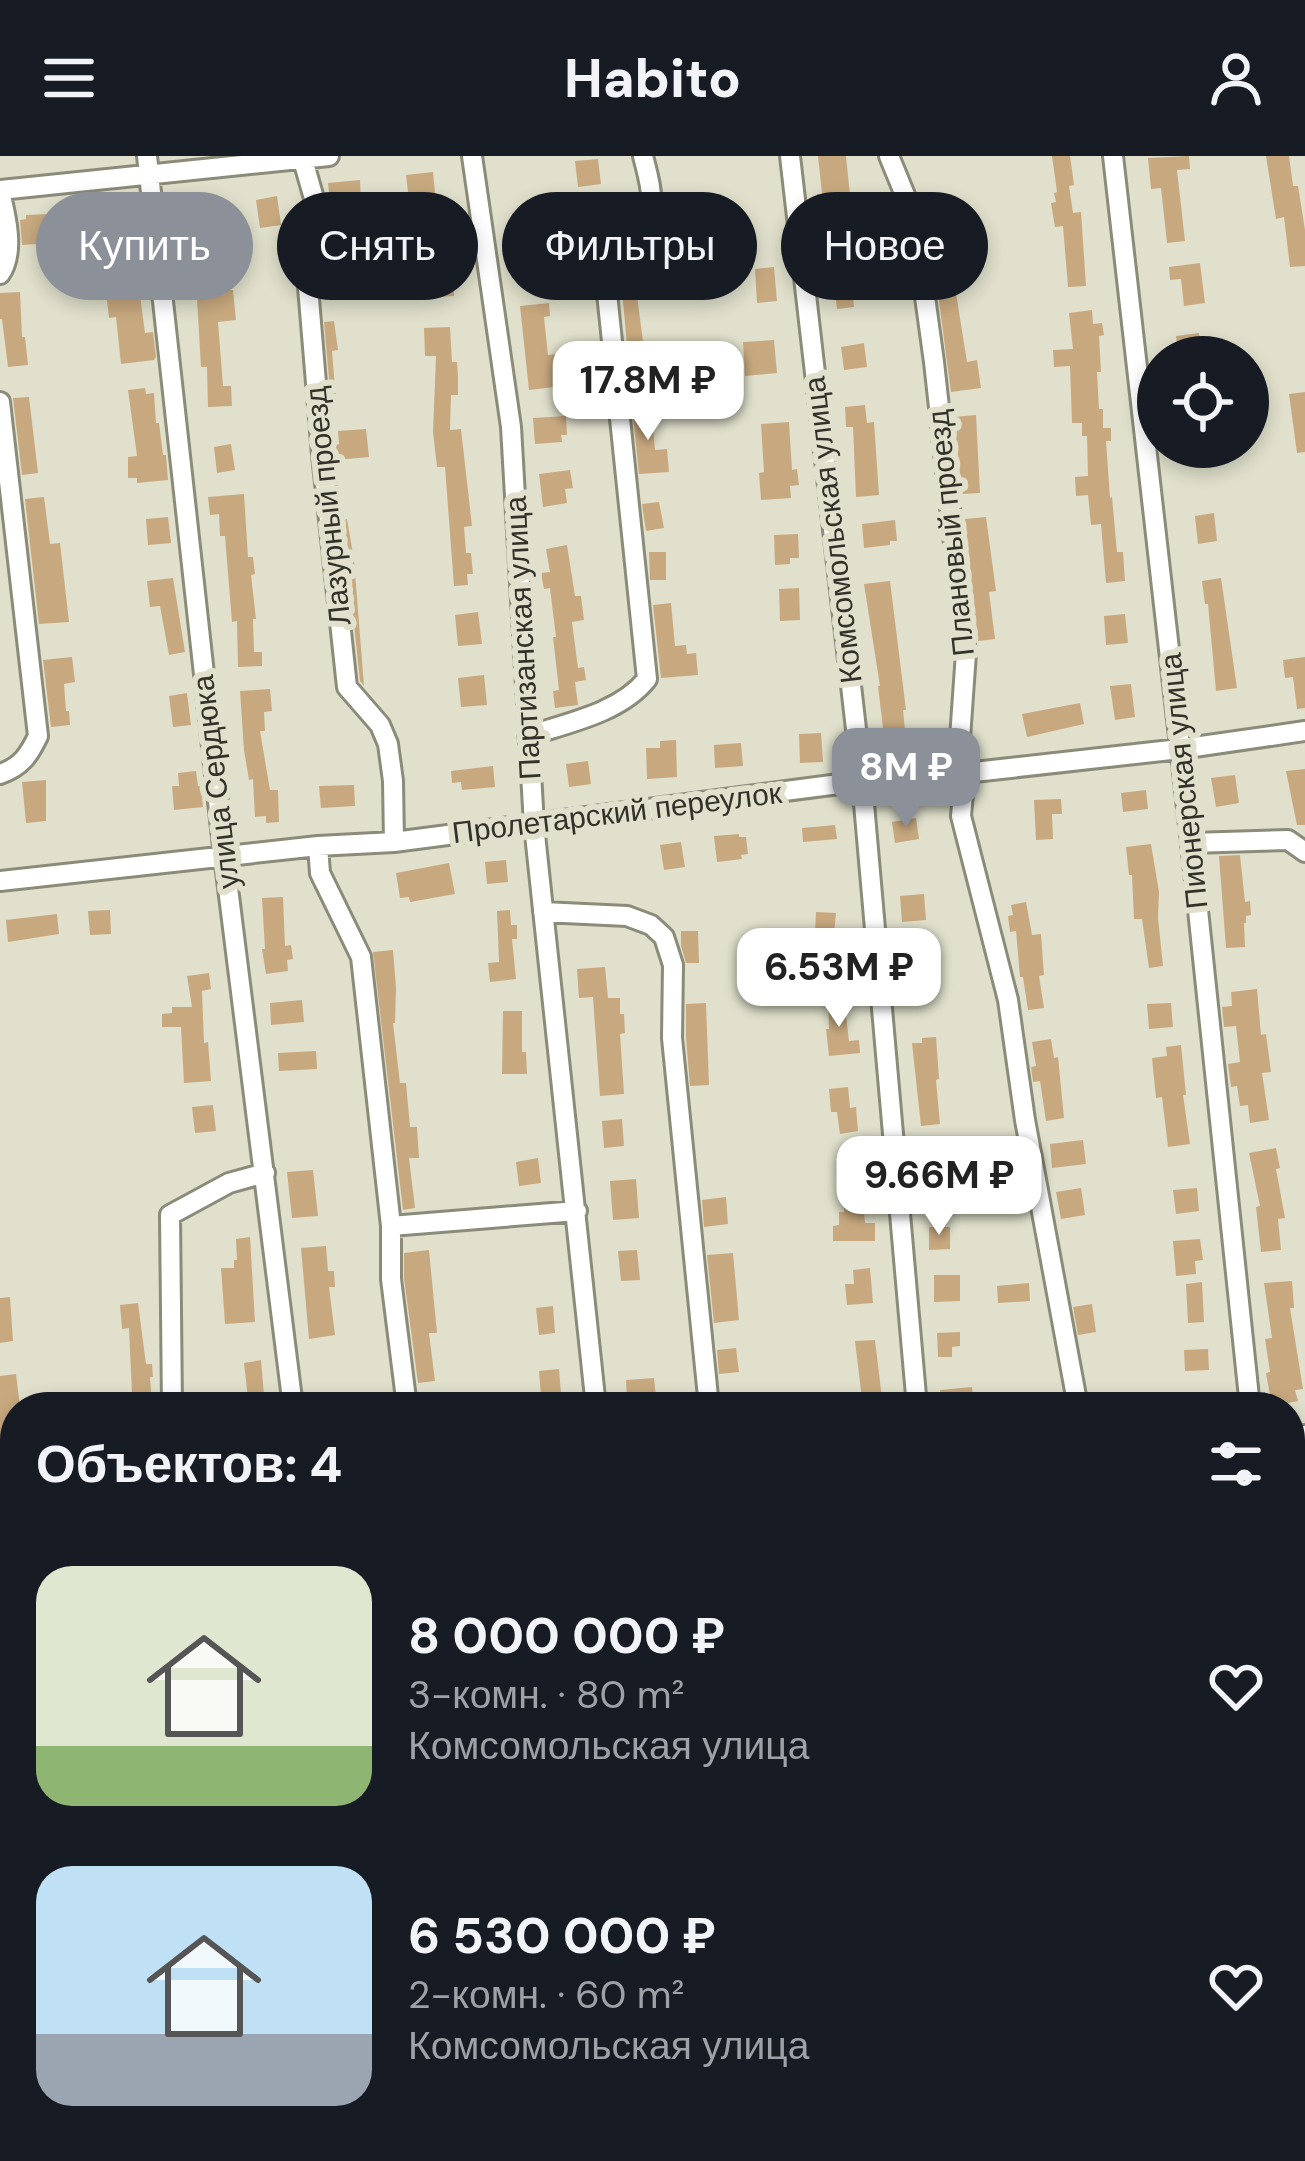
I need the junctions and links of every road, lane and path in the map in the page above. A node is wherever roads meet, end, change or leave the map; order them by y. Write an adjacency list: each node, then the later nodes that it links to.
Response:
1 (329, 156): 7 (street)
2 (472, 156): 13 (street, Партизанская улица)
3 (643, 156): 13 (street)
4 (790, 156): 17 (street, Комсомольская улица)
5 (890, 156): 15 (street, Плановый проезд)
6 (1113, 156): 14 (street, Пионерская улица)
7 (303, 160): 8 (street); 19 (street, Лазурный проезд)
8 (148, 165): 9 (street); 23 (street, улица Сердюка)
9 (0, 191): 10 (street)
10 (0, 274)
11 (0, 402): 16 (street)
12 (1305, 731): 14 (street, Пролетарский переулок)
13 (528, 736): 18 (street, Партизанская улица)
14 (1180, 749): 15 (street, Пролетарский переулок); 20 (street, Пионерская улица)
15 (965, 773): 17 (street, Пролетарский переулок); 35 (street, Плановый проезд)
16 (0, 774)
17 (862, 781): 18 (street, Пролетарский переулок); 34 (street, Комсомольская улица)
18 (533, 825): 19 (street, Пролетарский переулок); 25 (street, Партизанская улица)
19 (394, 842): 21 (street, Пролетарский переулок)
20 (1191, 843): 22 (street); 36 (street, Пионерская улица)
21 (318, 846): 23 (street, Пролетарский переулок); 28 (street)
22 (1305, 852)
23 (224, 856): 24 (street, Пролетарский переулок); 26 (street, улица Сердюка)
24 (0, 881)
25 (543, 912): 27 (street, Партизанская улица); 33 (street)
26 (265, 1173): 29 (street); 30 (street, улица Сердюка)
27 (577, 1211): 28 (street); 32 (street, Партизанская улица)
28 (391, 1226): 31 (street)
29 (172, 1392)
30 (291, 1392)
31 (405, 1392)
32 (595, 1392)
33 (707, 1392)
34 (916, 1392)
35 (1075, 1392)
36 (1248, 1392)

